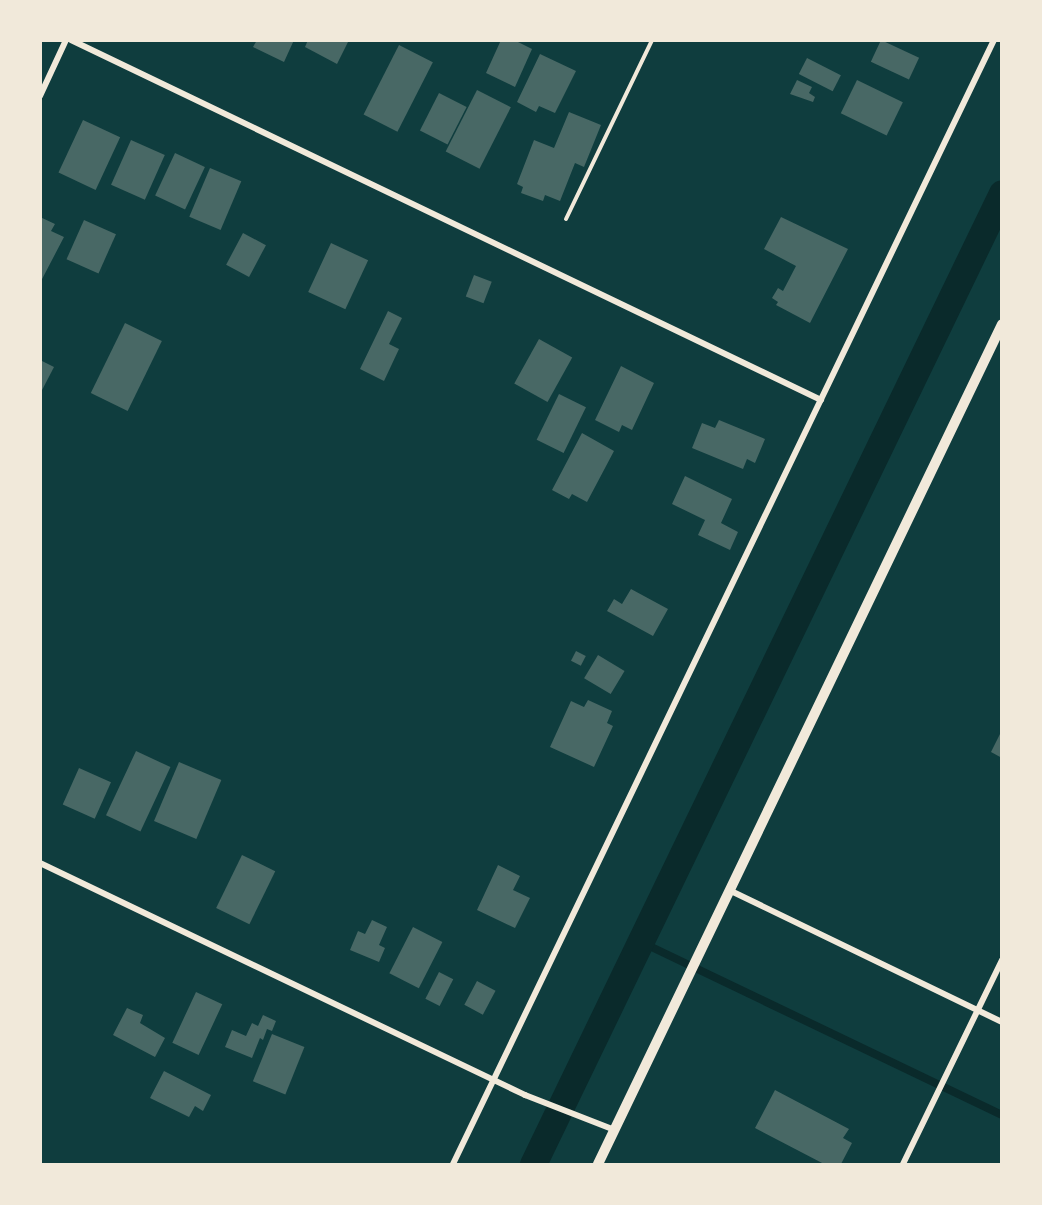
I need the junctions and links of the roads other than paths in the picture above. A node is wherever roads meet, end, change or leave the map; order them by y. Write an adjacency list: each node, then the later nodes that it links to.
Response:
1 (66, 40): 4 (street)
2 (71, 40): 6 (street)
3 (994, 40): 6 (street)
4 (40, 96)
5 (1002, 324): 8 (street)
6 (821, 400): 12 (street)
7 (40, 863): 12 (street)
8 (731, 891): 10 (street); 13 (street)
9 (1002, 960): 10 (street)
10 (978, 1010): 11 (street); 16 (street)
11 (1002, 1022)
12 (494, 1080): 13 (street); 14 (street)
13 (615, 1130): 15 (street)
14 (453, 1164)
15 (598, 1164)
16 (903, 1164)

